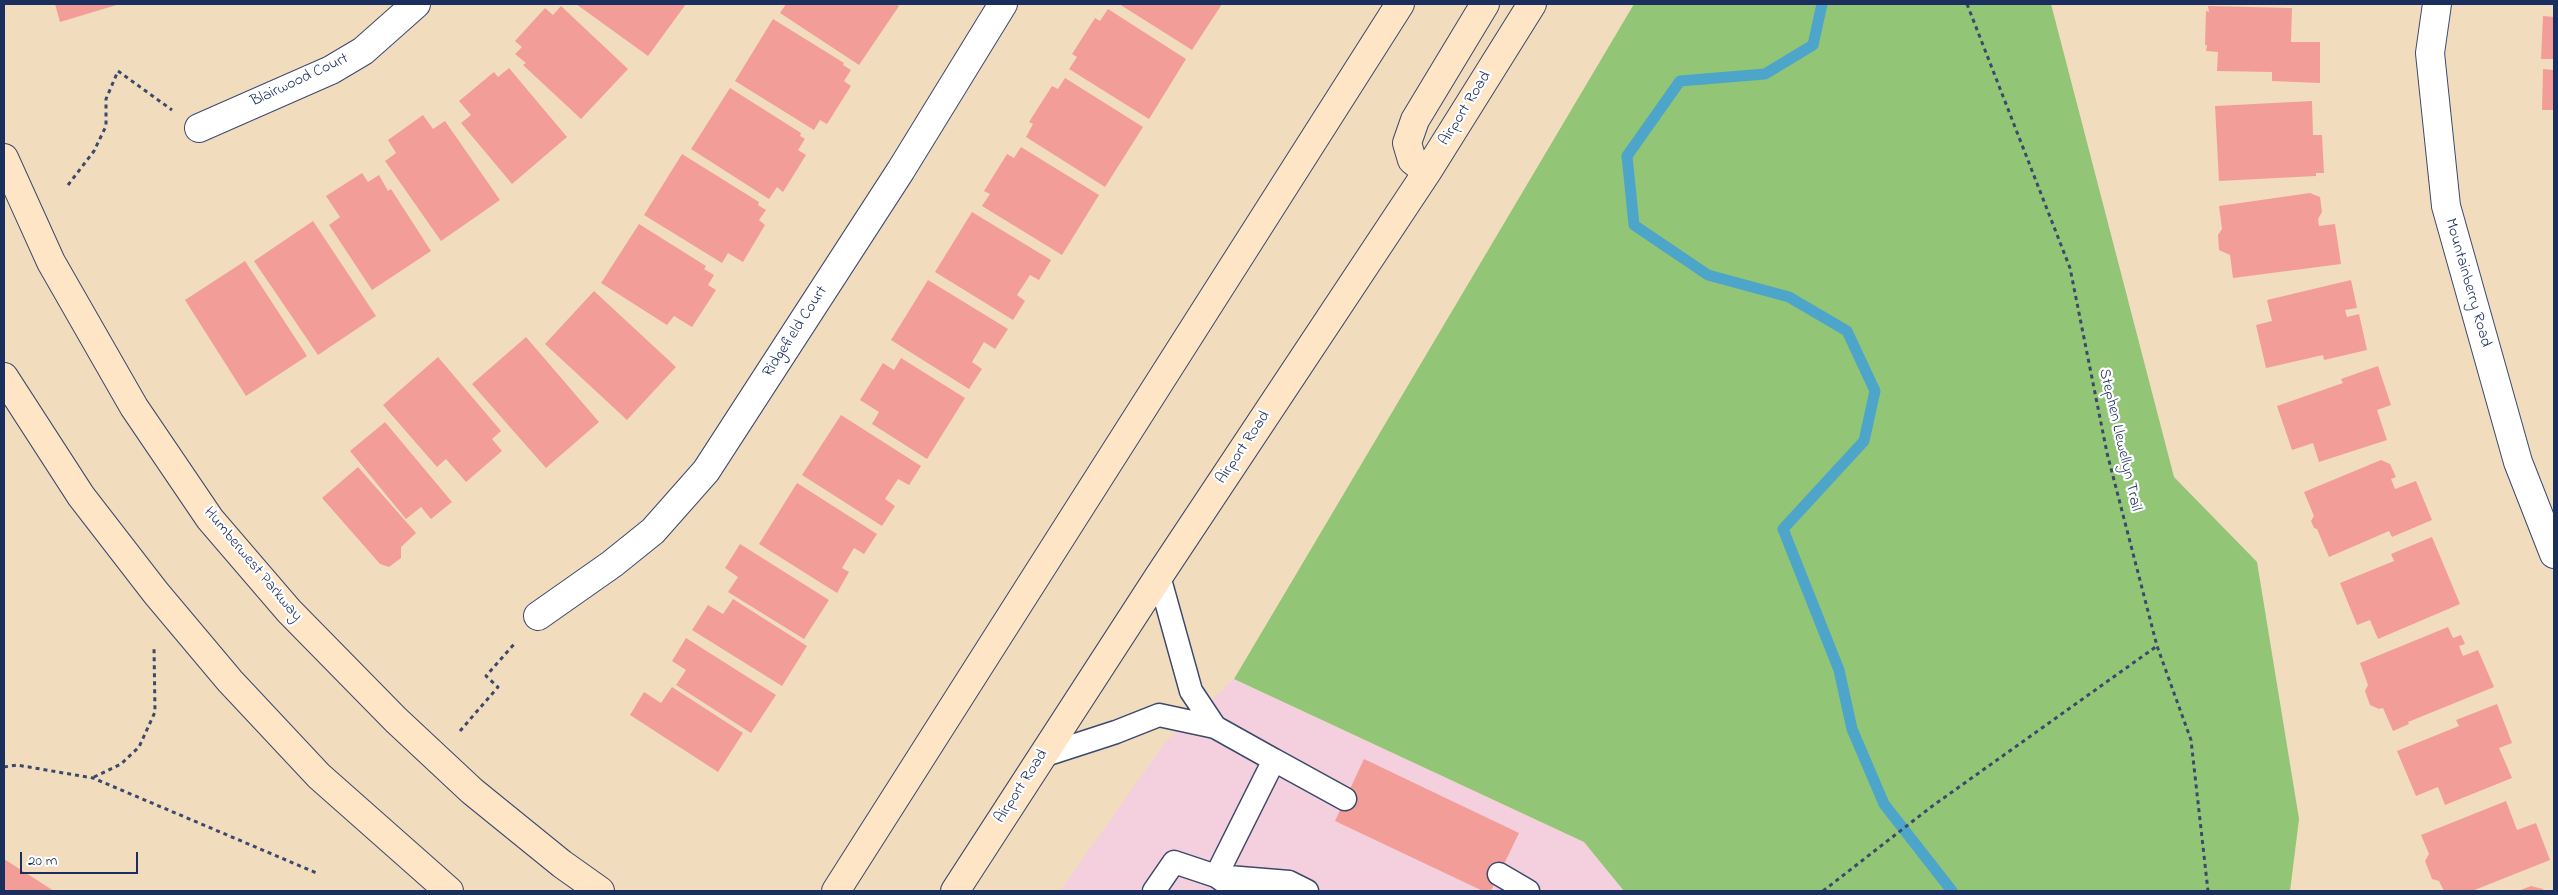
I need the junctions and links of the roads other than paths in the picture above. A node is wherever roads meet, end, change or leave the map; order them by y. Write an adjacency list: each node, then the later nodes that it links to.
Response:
1 (416, 4): 7 (street, Blairwood Court)
2 (1003, 4): 13 (street, Ridgefield Court)
3 (1400, 4): 22 (main road)
4 (1485, 4): 9 (main road)
5 (1532, 4): 9 (main road, Airport Road)
6 (2437, 4): 11 (street, Mountainberry Road)
7 (199, 128)
8 (4, 158): 21 (main road, Humberwest Parkway)
9 (1427, 172): 12 (main road, Airport Road)
10 (4, 377): 20 (main road)
11 (2554, 554)
12 (1159, 576): 14 (lane); 15 (main road, Airport Road)
13 (538, 616)
14 (1215, 727): 15 (lane); 16 (lane)
15 (1042, 756): 23 (main road, Airport Road)
16 (1274, 760): 17 (lane); 19 (lane)
17 (1345, 799)
18 (1499, 874): 27 (lane)
19 (1211, 884): 24 (lane); 25 (lane); 26 (lane)
20 (449, 891)
21 (600, 891)
22 (836, 891)
23 (956, 891)
24 (1154, 891)
25 (1238, 891)
26 (1307, 891)
27 (1528, 891)

